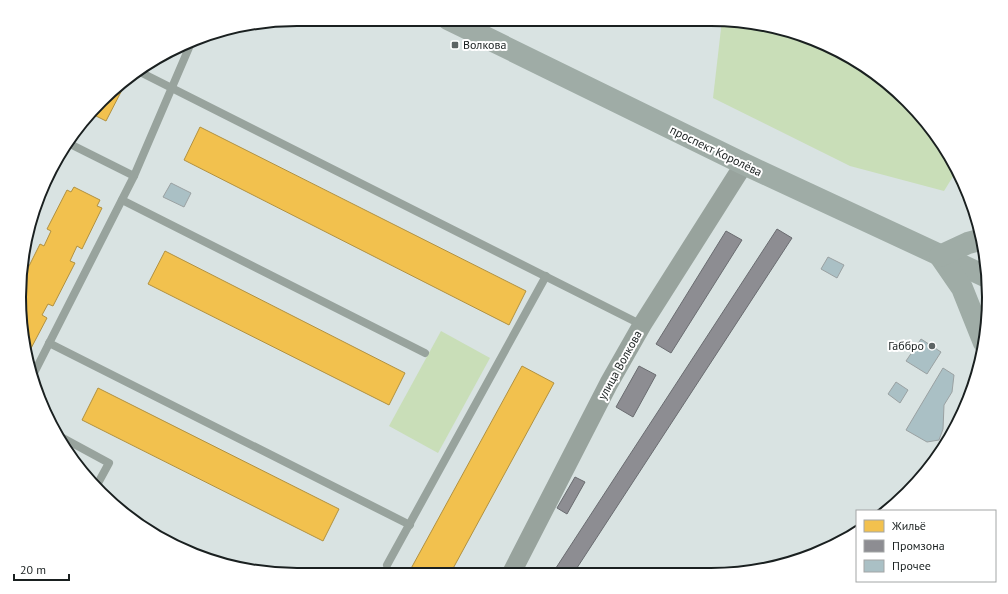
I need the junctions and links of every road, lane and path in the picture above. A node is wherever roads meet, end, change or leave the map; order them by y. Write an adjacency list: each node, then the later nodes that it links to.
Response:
1 (462, 26): 6 (main road, проспект Королёва)
2 (188, 49): 4 (lane)
3 (143, 74): 4 (lane)
4 (171, 88): 7 (lane); 12 (lane)
5 (73, 145): 7 (lane)
6 (744, 164): 10 (main road, проспект Королёва); 13 (street, улица Волкова)
7 (134, 176): 8 (lane)
8 (122, 200): 15 (lane); 16 (lane)
9 (976, 241): 10 (main road)
10 (940, 256): 11 (main road, проспект Королёва); 14 (main road)
11 (981, 274)
12 (546, 276): 13 (lane); 20 (lane)
13 (642, 324): 22 (street, улица Волкова)
14 (980, 333)
15 (49, 343): 17 (lane); 20 (lane)
16 (425, 353)
17 (36, 370)
18 (66, 439): 19 (lane)
19 (99, 482)
20 (410, 525): 21 (lane)
21 (388, 566)
22 (515, 568)

